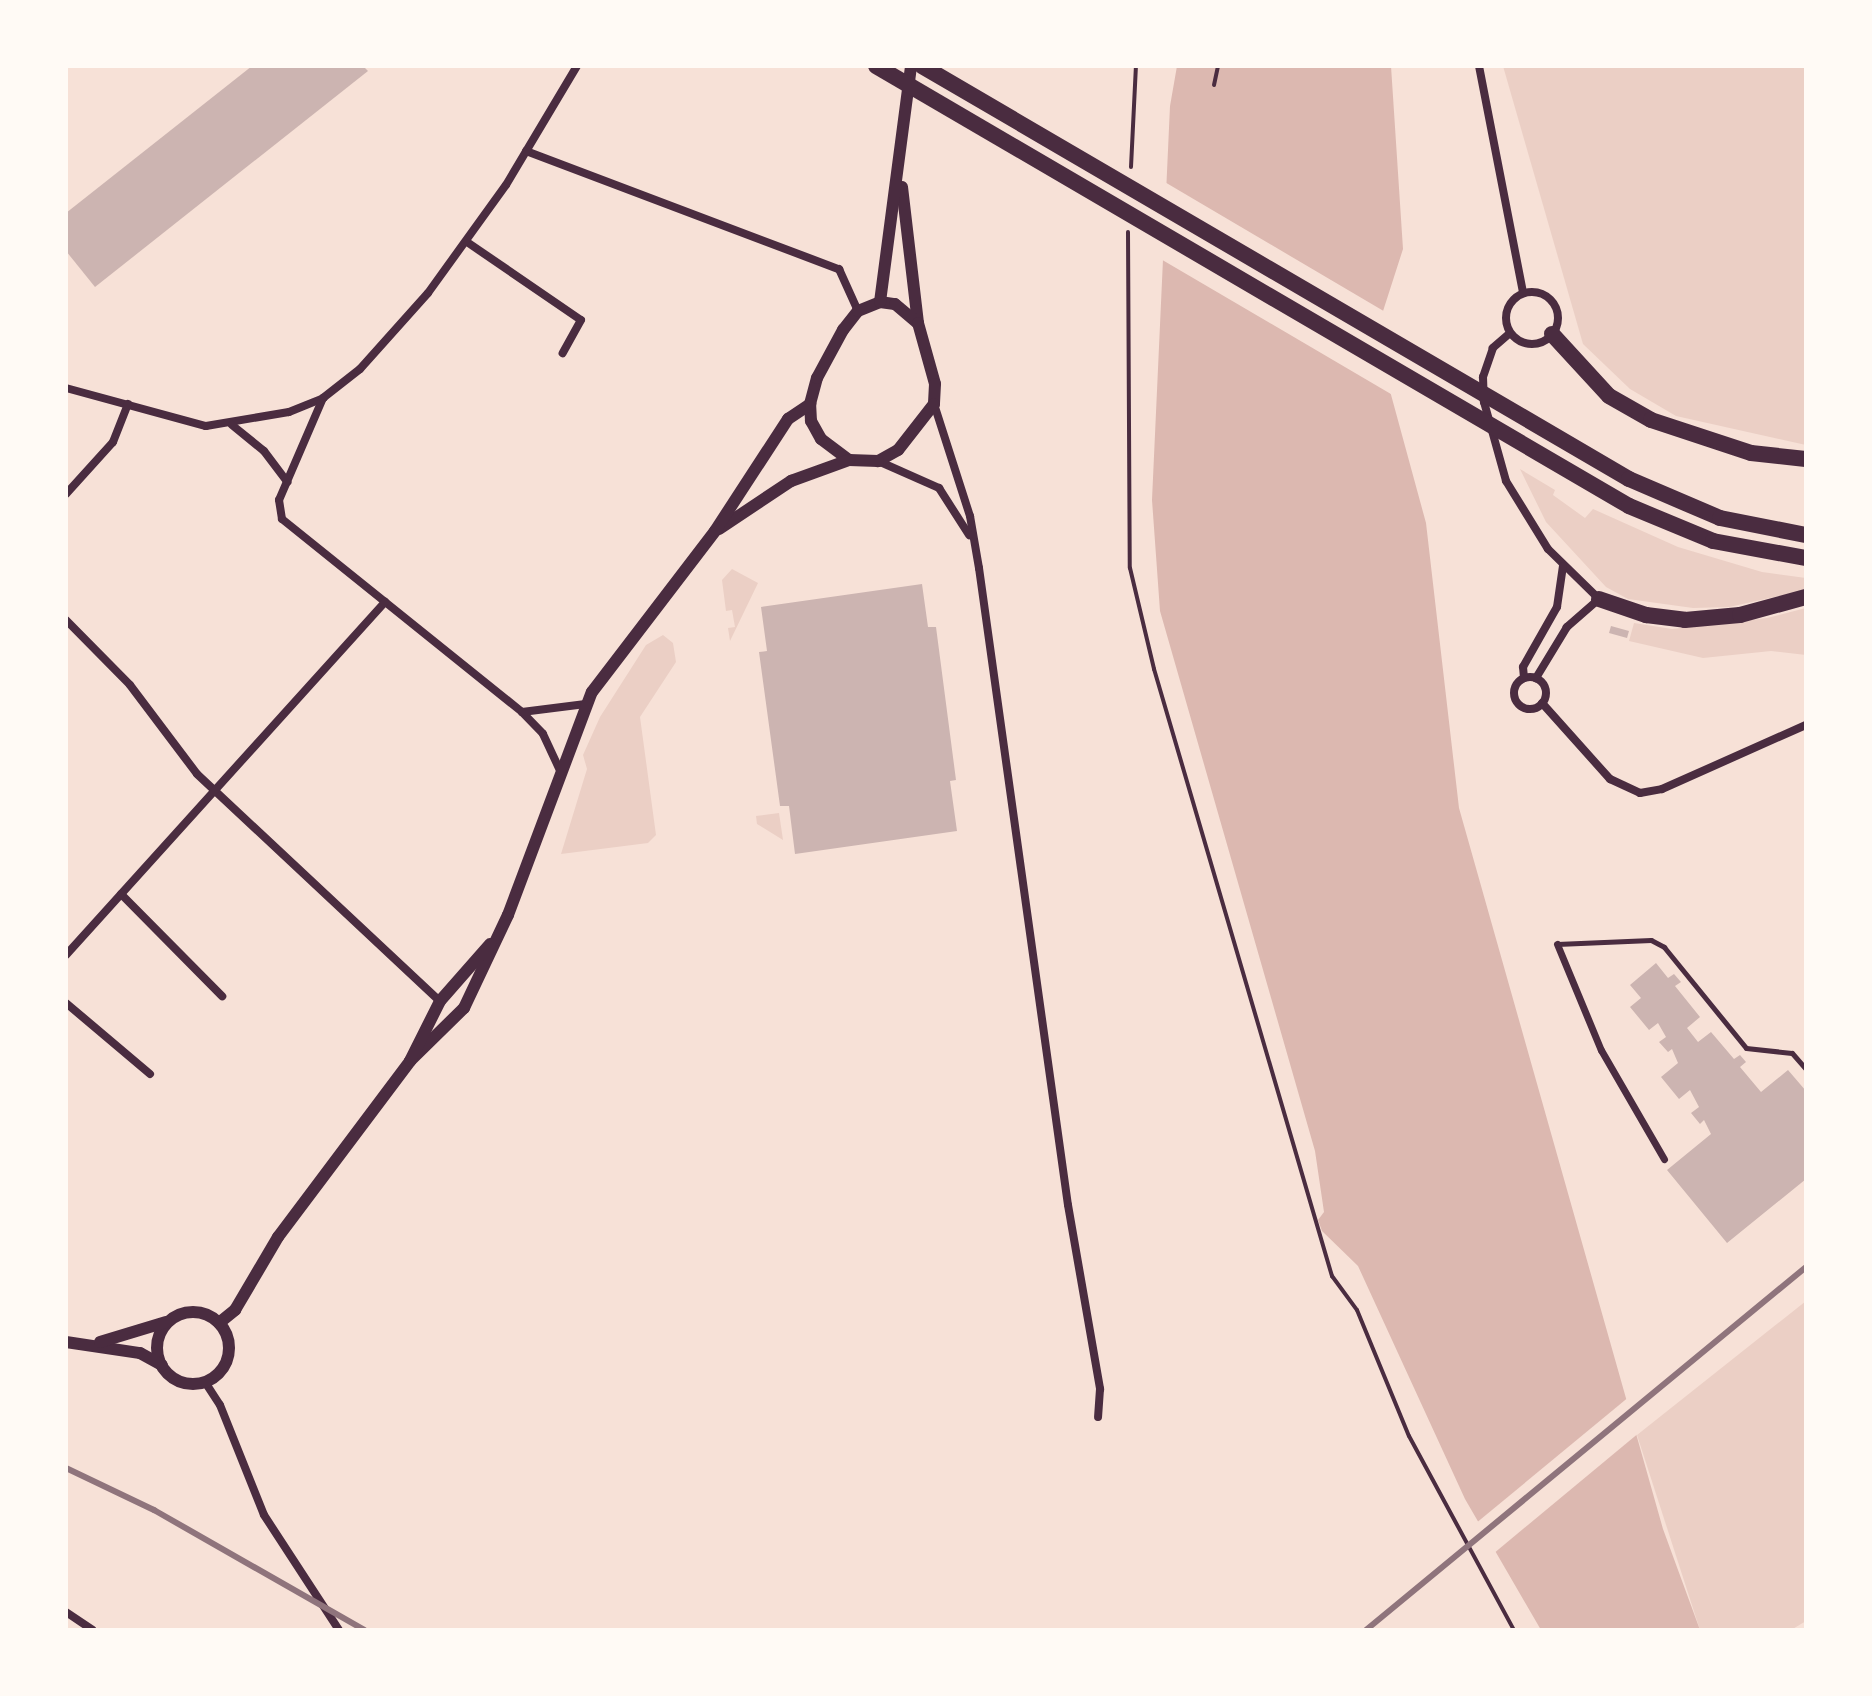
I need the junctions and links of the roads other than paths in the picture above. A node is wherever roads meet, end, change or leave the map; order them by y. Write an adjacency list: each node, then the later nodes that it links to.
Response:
1 (577, 66): 6 (street)
2 (876, 66): 30 (main road)
3 (911, 66): 7 (street)
4 (922, 66): 28 (main road)
5 (1479, 66): 9 (street)
6 (526, 151): 8 (street); 11 (street)
7 (900, 166): 10 (street); 12 (street)
8 (467, 242): 15 (street); 17 (street)
9 (1523, 293): 13 (street); 14 (street)
10 (880, 302): 11 (street); 12 (street)
11 (858, 311): 19 (street)
12 (918, 323): 20 (street)
13 (1510, 333): 14 (street); 31 (street)
14 (1552, 334): 22 (main road)
15 (563, 353)
16 (66, 388): 18 (street)
17 (323, 398): 21 (street); 25 (street)
18 (128, 404): 21 (street); 26 (street)
19 (810, 404): 23 (street); 27 (street)
20 (934, 404): 24 (street); 29 (street)
21 (232, 425): 25 (street)
22 (1806, 459)
23 (849, 460): 24 (street); 27 (street)
24 (878, 461): 29 (street)
25 (287, 482): 34 (street)
26 (66, 494)
27 (715, 531): 39 (street)
28 (1806, 535)
29 (975, 546): 61 (street)
30 (1806, 558)
31 (1563, 566): 33 (street); 36 (street)
32 (1806, 597): 33 (main road)
33 (1599, 599): 37 (street)
34 (385, 602): 40 (street); 43 (street)
35 (66, 620): 43 (street)
36 (1524, 678): 37 (street); 38 (street)
37 (1536, 678): 38 (street)
38 (1542, 703): 41 (street)
39 (586, 704): 40 (street); 42 (street)
40 (522, 712): 42 (street)
41 (1806, 725)
42 (560, 770): 45 (street)
43 (214, 791): 44 (street); 49 (street)
44 (121, 894): 47 (street); 48 (street)
45 (496, 938): 49 (street); 51 (street)
46 (1557, 944): 52 (lane); 54 (street)
47 (66, 955)
48 (222, 996)
49 (440, 1001): 51 (street)
50 (66, 1003): 53 (street)
51 (410, 1061): 56 (street)
52 (1806, 1069)
53 (150, 1074)
54 (1664, 1159)
55 (169, 1321): 56 (street); 58 (street); 59 (street)
56 (219, 1323): 60 (street)
57 (66, 1342): 58 (street)
58 (92, 1343): 59 (street)
59 (162, 1365): 60 (street)
60 (205, 1382): 64 (street)
61 (1098, 1417)
62 (66, 1612): 63 (street)
63 (93, 1630)
64 (339, 1630)

